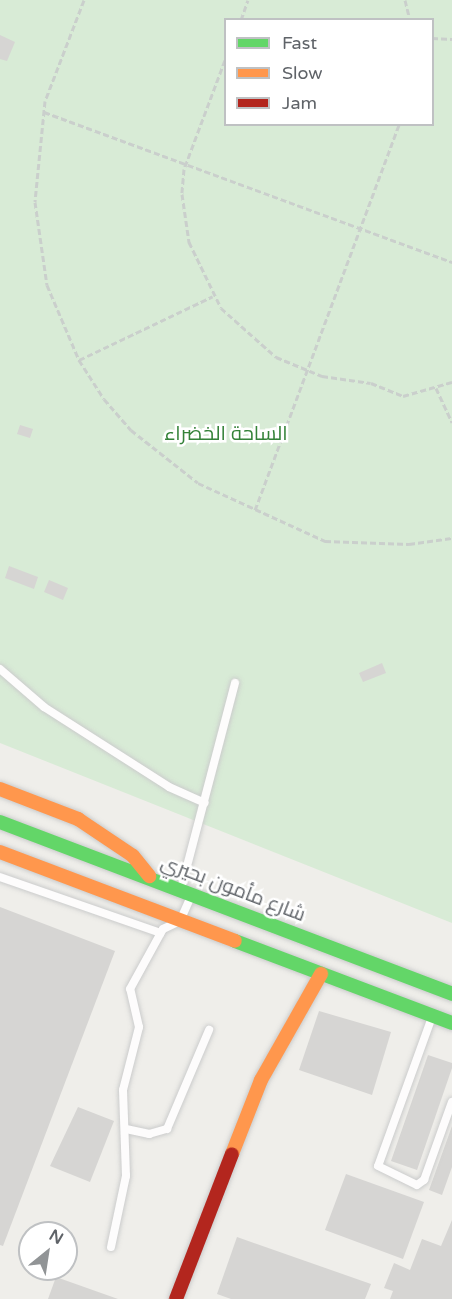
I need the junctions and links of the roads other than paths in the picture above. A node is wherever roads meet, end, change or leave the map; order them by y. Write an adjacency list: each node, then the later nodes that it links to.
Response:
1 (0, 669): 4 (lane)
2 (235, 683): 4 (lane)
3 (0, 789): 8 (street)
4 (205, 803): 9 (lane)
5 (0, 822): 8 (street, شارع مأمون بحيري)
6 (0, 852): 10 (street)
7 (0, 877): 11 (lane)
8 (151, 879): 9 (street, شارع مأمون بحيري)
9 (186, 892): 10 (lane); 13 (street, شارع مأمون بحيري)
10 (180, 921): 11 (lane); 12 (street)
11 (160, 933): 18 (lane)
12 (321, 974): 14 (street); 20 (street)
13 (452, 994)
14 (433, 1016): 15 (street); 17 (lane)
15 (452, 1023)
16 (208, 1030): 18 (lane)
17 (452, 1102)
18 (126, 1129): 19 (lane)
19 (111, 1247)
20 (176, 1299)

